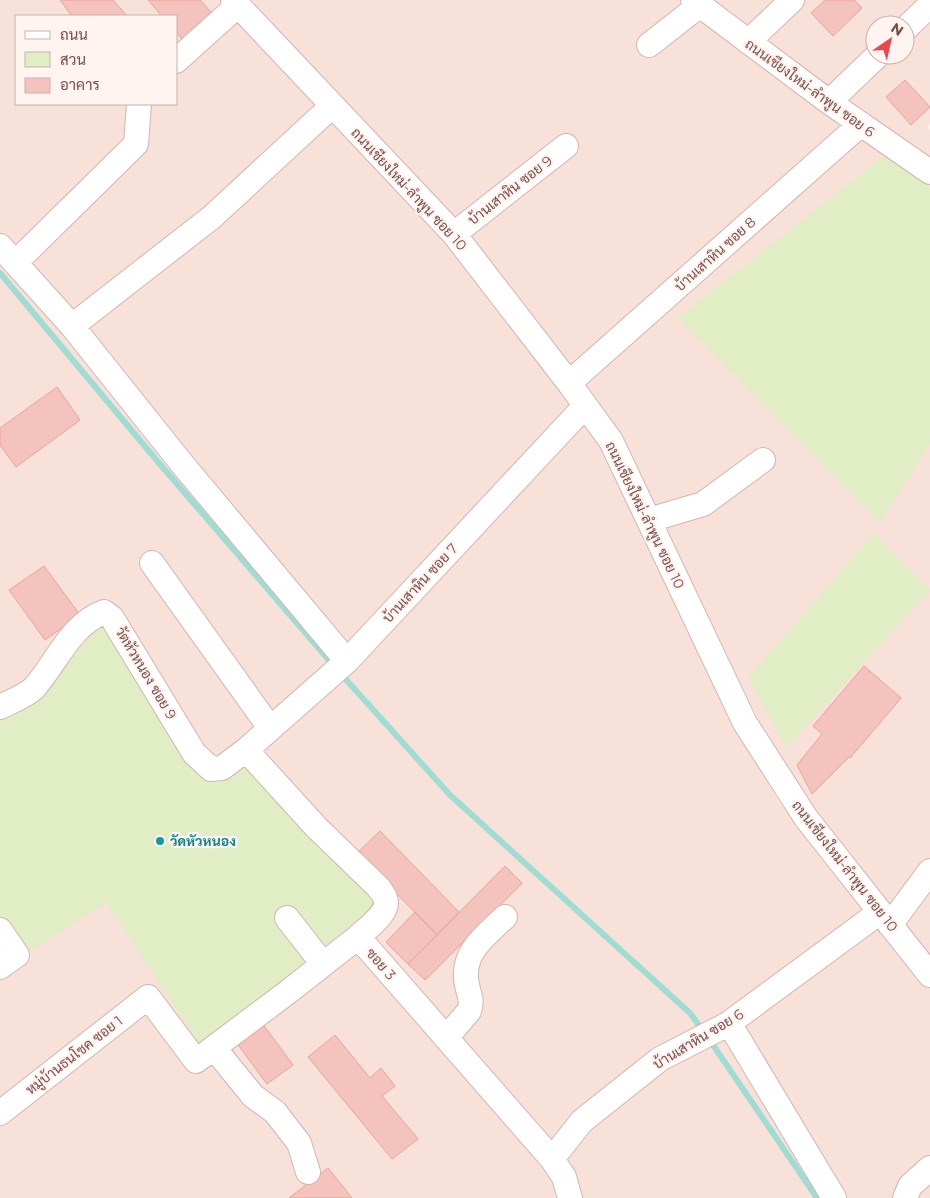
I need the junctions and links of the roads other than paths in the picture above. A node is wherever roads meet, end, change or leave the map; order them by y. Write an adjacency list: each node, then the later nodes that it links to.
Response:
1 (792, 0): 6 (street)
2 (235, 3): 8 (street); 12 (street, ถนนเชียงใหม่-ลำพูน ซอย 10)
3 (696, 3): 6 (street, ถนนเชียงใหม่-ลำพูน ซอย 6); 7 (street)
4 (930, 5): 5 (street)
5 (915, 19)
6 (748, 42): 10 (street, ถนนเชียงใหม่-ลำพูน ซอย 6)
7 (648, 46)
8 (178, 59)
9 (868, 65): 10 (street)
10 (829, 102): 13 (street, ถนนเชียงใหม่-ลำพูน ซอย 6)
11 (139, 105): 17 (street)
12 (332, 106): 16 (street, ถนนเชียงใหม่-ลำพูน ซอย 10); 18 (street)
13 (861, 124): 15 (street, ถนนเชียงใหม่-ลำพูน ซอย 6); 19 (street, บ้านเสาหิน ซอย 8)
14 (566, 146): 16 (street, บ้านเสาหิน ซอย 9)
15 (930, 172)
16 (454, 234): 19 (street, ถนนเชียงใหม่-ลำพูน ซอย 10)
17 (7, 254): 18 (street)
18 (72, 326): 24 (street)
19 (569, 383): 20 (street, ถนนเชียงใหม่-ลำพูน ซอย 10)
20 (585, 406): 22 (street, ถนนเชียงใหม่-ลำพูน ซอย 10); 24 (street, บ้านเสาหิน ซอย 7)
21 (763, 460): 22 (street)
22 (649, 520): 31 (street, ถนนเชียงใหม่-ลำพูน ซอย 10)
23 (152, 563): 26 (street)
24 (347, 661): 26 (street, บ้านเสาหิน ซอย 7)
25 (0, 707): 27 (street, วัตหัวหนอง ซอย 9)
26 (270, 728): 27 (street, บ้านเสาหิน ซอย 7)
27 (246, 750): 33 (street, ซอย 3)
28 (930, 871): 31 (street, บ้านเสาหิน ซอย 6)
29 (506, 916): 38 (street)
30 (287, 918): 35 (street)
31 (885, 919): 36 (street, ถนนเชียงใหม่-ลำพูน ซอย 10); 37 (street, บ้านเสาหิน ซอย 6)
32 (0, 930): 34 (street)
33 (358, 937): 35 (street); 38 (street, ซอย 3)
34 (8, 961)
35 (323, 964): 39 (street)
36 (930, 975)
37 (728, 1023): 41 (street, บ้านเสาหิน ซอย 6); 45 (street)
38 (446, 1038): 41 (street, ซอย 3)
39 (214, 1048): 40 (street, หมู่บ้านธนโชค ซอย 1); 43 (street)
40 (0, 1113)
41 (552, 1159): 44 (street, ซอย 3)
42 (930, 1168): 46 (street)
43 (308, 1172)
44 (570, 1198)
45 (834, 1198)
46 (905, 1198)

